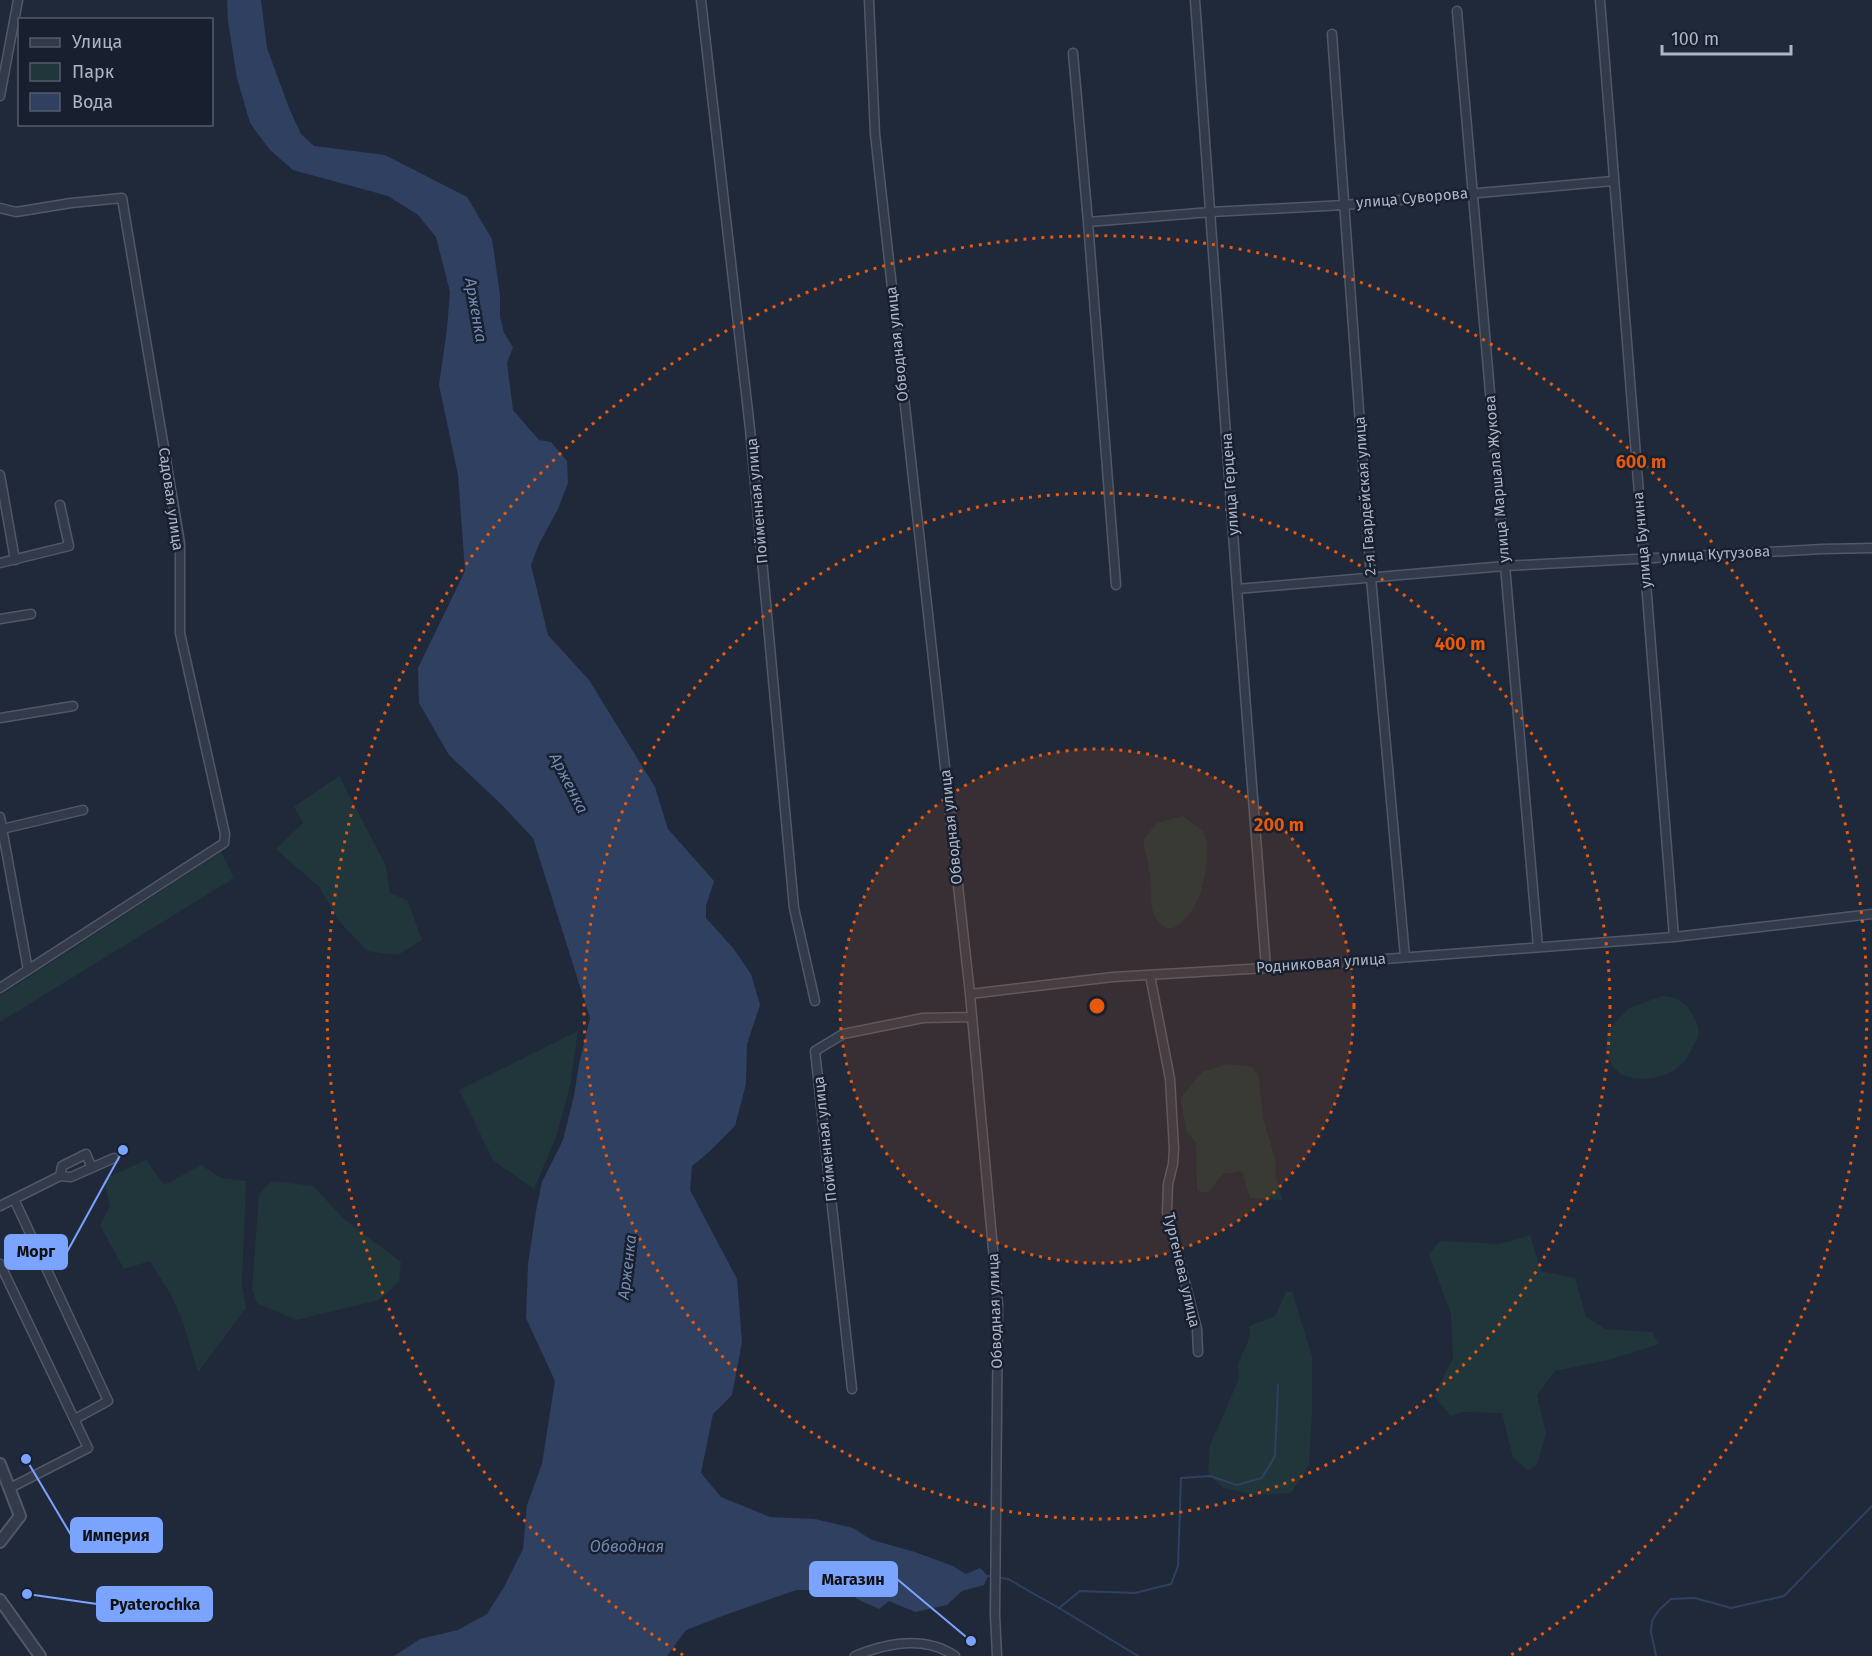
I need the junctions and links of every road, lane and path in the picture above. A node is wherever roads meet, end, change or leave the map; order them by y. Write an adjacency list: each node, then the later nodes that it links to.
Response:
1 (18, 0): 9 (street)
2 (701, 0): 42 (street, Пойменная улица)
3 (869, 0): 41 (street, Обводная улица)
4 (1195, 0): 14 (street, улица Герцена)
5 (1600, 0): 10 (street, улица Бунина)
6 (1457, 11): 11 (street, улица Маршала Жукова)
7 (1332, 34): 12 (street, 2-я Гвардейская улица)
8 (1073, 53): 15 (street)
9 (0, 96)
10 (1613, 181): 11 (street, улица Суворова); 19 (street, улица Бунина)
11 (1473, 193): 12 (street, улица Суворова); 22 (street, улица Маршала Жукова)
12 (1344, 205): 14 (street, улица Суворова); 23 (street, 2-я Гвардейская улица)
13 (0, 208): 38 (street, Садовая улица)
14 (1211, 212): 15 (street, улица Суворова); 25 (street, улица Герцена)
15 (1088, 222): 24 (street)
16 (0, 475): 20 (street)
17 (60, 505): 20 (street)
18 (1872, 548): 19 (street, улица Кутузова)
19 (1643, 559): 22 (street, улица Кутузова); 34 (street, улица Бунина)
20 (15, 560): 21 (street)
21 (0, 563)
22 (1505, 566): 23 (street, улица Кутузова); 35 (street, улица Маршала Жукова)
23 (1371, 578): 25 (street, улица Кутузова); 36 (street, 2-я Гвардейская улица)
24 (1116, 585)
25 (1237, 589): 37 (street, улица Герцена)
26 (32, 614): 27 (street)
27 (0, 619)
28 (73, 706): 29 (street)
29 (0, 718)
30 (83, 810): 32 (street)
31 (0, 817): 32 (street)
32 (2, 830): 38 (street)
33 (1872, 914): 34 (street, Родниковая улица)
34 (1674, 937): 35 (street, Родниковая улица)
35 (1538, 947): 36 (street, Родниковая улица)
36 (1405, 957): 37 (street, Родниковая улица)
37 (1266, 968): 39 (street, Родниковая улица)
38 (28, 970): 40 (street)
39 (1150, 975): 41 (street, Родниковая улица); 50 (street, Тургенева улица)
40 (0, 988)
41 (970, 994): 43 (street, Обводная улица)
42 (815, 1001)
43 (972, 1017): 51 (street, Пойменная улица); 60 (street, Обводная улица)
44 (114, 1158): 45 (street)
45 (92, 1168): 46 (street); 46 (street)
46 (60, 1176): 47 (street)
47 (14, 1199): 48 (street); 52 (street)
48 (0, 1206)
49 (0, 1264): 52 (street)
50 (1198, 1352)
51 (852, 1389)
52 (75, 1419): 54 (street)
53 (0, 1464): 54 (street)
54 (10, 1488): 55 (street)
55 (0, 1542)
56 (0, 1600): 57 (street)
57 (40, 1656)
58 (855, 1656): 59 (street)
59 (955, 1656)
60 (997, 1656)

